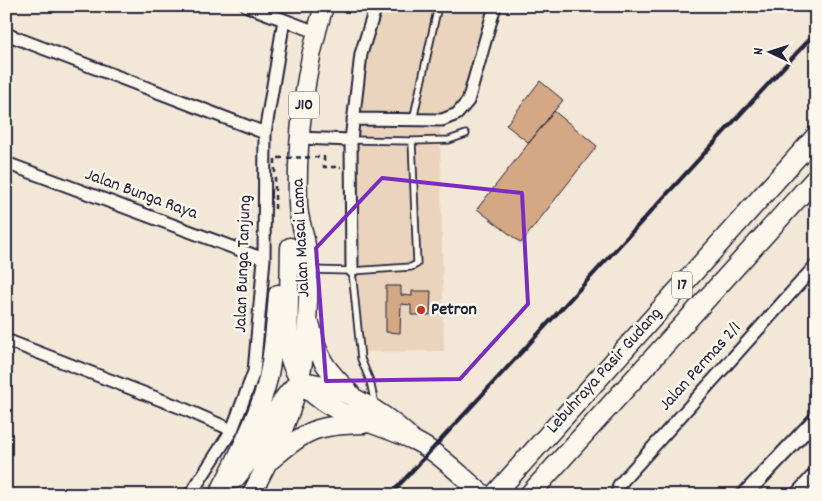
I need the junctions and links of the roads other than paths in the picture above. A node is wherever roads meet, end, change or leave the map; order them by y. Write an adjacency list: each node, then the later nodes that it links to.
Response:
1 (247, 6): 6 (street)
2 (324, 6): 7 (main road, Jalan Masai Lama / J10)
3 (376, 6): 9 (street)
4 (438, 6): 10 (lane)
5 (495, 6): 10 (street)
6 (284, 20): 7 (street); 11 (street, Jalan Bunga Tanjung)
7 (316, 32): 14 (main road, Jalan Masai Lama / J10)
8 (6, 34): 11 (street)
9 (353, 119): 10 (street); 15 (street)
10 (413, 120)
11 (265, 133): 21 (street, Jalan Bunga Tanjung)
12 (466, 134): 16 (lane)
13 (816, 136): 39 (highway, Lebuhraya Pasir Gudang / 17)
14 (299, 138): 15 (street); 19 (main road, Jalan Masai Lama / J10)
15 (351, 140): 16 (lane); 24 (street)
16 (412, 141): 24 (lane)
17 (6, 163): 21 (street, Jalan Bunga Raya)
18 (816, 178): 40 (highway, Lebuhraya Pasir Gudang / 17)
19 (298, 206): 20 (main road); 23 (main road, Jalan Masai Lama / J10)
20 (290, 247): 27 (main road, Jalan Masai Lama); 35 (main road)
21 (264, 259): 31 (street, Jalan Bunga Tanjung)
22 (816, 265): 41 (street, Jalan Permas 2/1)
23 (307, 270): 24 (lane); 25 (main road, Jalan Masai Lama / J10)
24 (352, 271): 29 (lane)
25 (307, 301): 27 (main road, Jalan Masai Lama / J10); 28 (main road)
26 (6, 340): 31 (street)
27 (299, 382): 28 (main road); 29 (main road); 32 (main road, Jalan Masai Lama / J10); 36 (main road, Jalan Masai Lama / J10)
28 (356, 400): 29 (main road)
29 (372, 417): 32 (main road); 38 (main road)
30 (816, 419): 42 (street)
31 (232, 430): 34 (street, Jalan Bunga Tanjung)
32 (267, 463): 37 (main road, Jalan Masai Lama / J10)
33 (816, 472): 43 (street)
34 (190, 495)
35 (218, 495)
36 (222, 495)
37 (251, 495)
38 (484, 495)
39 (494, 495)
40 (529, 495)
41 (617, 495)
42 (744, 495)
43 (796, 495)

